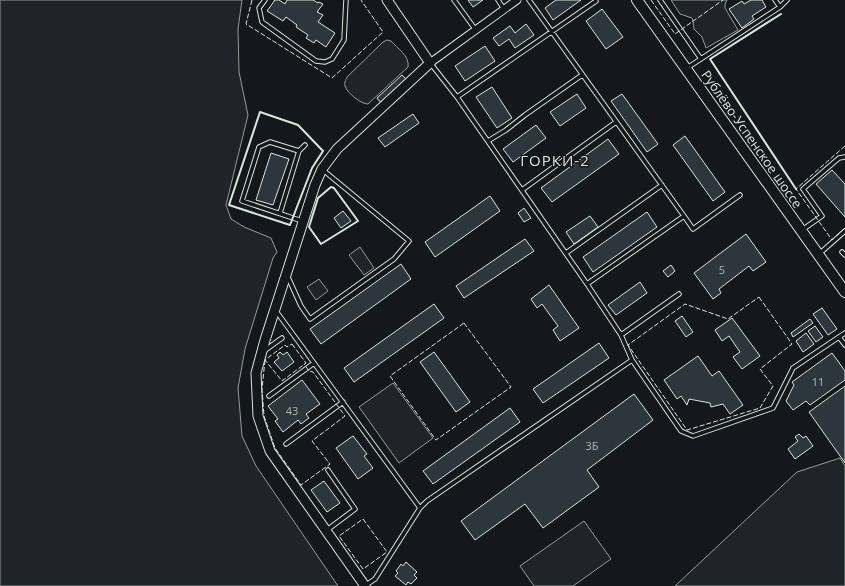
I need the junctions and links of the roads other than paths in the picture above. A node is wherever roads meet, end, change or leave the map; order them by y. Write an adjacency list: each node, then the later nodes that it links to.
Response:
1 (265, 0): 2 (lane)
2 (346, 0)
3 (454, 0): 15 (lane)
4 (498, 0): 14 (lane)
5 (517, 0): 14 (street)
6 (529, 0): 16 (lane)
7 (637, 0): 19 (main road, Рублёво-Успенское шоссе)
8 (660, 0): 17 (lane)
9 (775, 0): 13 (lane)
10 (788, 0): 13 (lane)
11 (390, 1): 18 (street)
12 (596, 1): 16 (lane)
13 (780, 7): 17 (lane)
14 (504, 9): 15 (street)
15 (475, 29): 18 (street)
16 (551, 32): 20 (lane); 21 (lane)
17 (702, 58): 19 (lane)
18 (430, 63): 21 (lane); 27 (street)
19 (686, 69): 34 (main road, Рублёво-Успенское шоссе)
20 (582, 75): 22 (lane); 23 (lane)
21 (457, 97): 23 (lane)
22 (616, 122): 28 (lane); 29 (lane)
23 (488, 141): 29 (lane)
24 (305, 145): 25 (lane)
25 (299, 151): 31 (lane); 31 (lane)
26 (845, 157): 34 (lane)
27 (322, 169): 33 (street); 38 (lane)
28 (662, 185): 32 (lane); 36 (lane)
29 (522, 190): 36 (lane)
30 (740, 195): 32 (lane)
31 (280, 213): 33 (lane)
32 (684, 216): 39 (lane)
33 (303, 221): 38 (street)
34 (801, 230): 37 (main road, Рублёво-Успенское шоссе)
35 (845, 231): 37 (lane)
36 (566, 253): 39 (lane)
37 (818, 255): 40 (main road, Рублёво-Успенское шоссе)
38 (286, 272): 42 (street)
39 (588, 284): 44 (lane)
40 (845, 292)
41 (680, 294): 44 (lane)
42 (275, 309): 48 (street); 50 (lane)
43 (845, 333): 45 (lane)
44 (621, 335): 49 (lane)
45 (840, 337): 47 (lane); 49 (lane)
46 (282, 338): 48 (lane)
47 (845, 345)
48 (261, 353): 56 (street)
49 (632, 360): 55 (lane)
50 (314, 363): 51 (lane); 52 (lane)
51 (269, 396)
52 (343, 402): 53 (lane); 55 (lane)
53 (286, 444)
54 (328, 470): 56 (lane)
55 (420, 508): 57 (lane)
56 (326, 530): 57 (street)
57 (365, 586)

